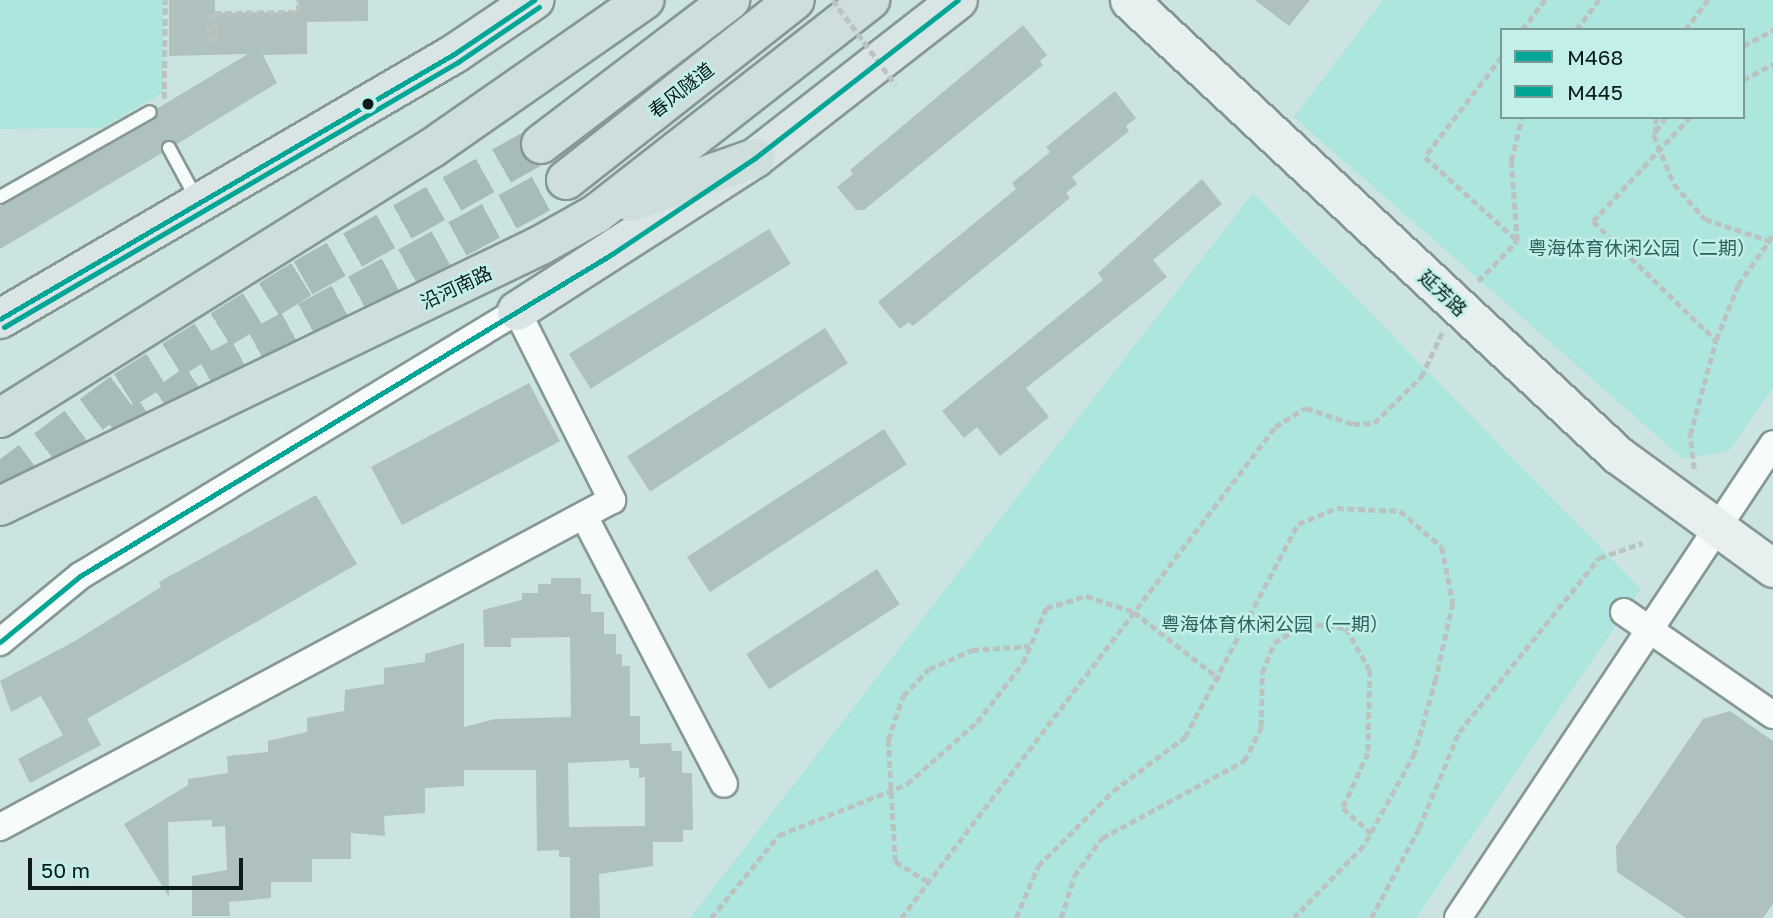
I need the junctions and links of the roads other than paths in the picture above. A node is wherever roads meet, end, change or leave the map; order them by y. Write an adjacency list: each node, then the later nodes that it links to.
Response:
1 (534, 0): 14 (main road)
2 (644, 0): 18 (highway)
3 (730, 0): 9 (highway, 春风隧道)
4 (795, 0): 12 (highway, 春风隧道)
5 (870, 0): 15 (highway, 沿河南路)
6 (958, 0): 11 (main road)
7 (1129, 0): 22 (main road, 延芳路)
8 (150, 111): 13 (lane)
9 (541, 144)
10 (169, 148): 14 (lane)
11 (755, 158): 15 (highway); 16 (main road)
12 (566, 180)
13 (0, 197)
14 (198, 202): 17 (main road)
15 (596, 214): 20 (highway, 沿河南路)
16 (517, 311): 21 (street); 26 (street)
17 (0, 318)
18 (9, 409)
19 (1773, 443): 22 (street)
20 (0, 506)
21 (584, 516): 28 (street); 29 (street)
22 (1717, 527): 23 (main road, 延芳路); 25 (street)
23 (1773, 568)
24 (1624, 612): 25 (street)
25 (1650, 630): 27 (street); 30 (street)
26 (0, 642)
27 (1773, 715)
28 (724, 783)
29 (0, 827)
30 (1458, 918)

